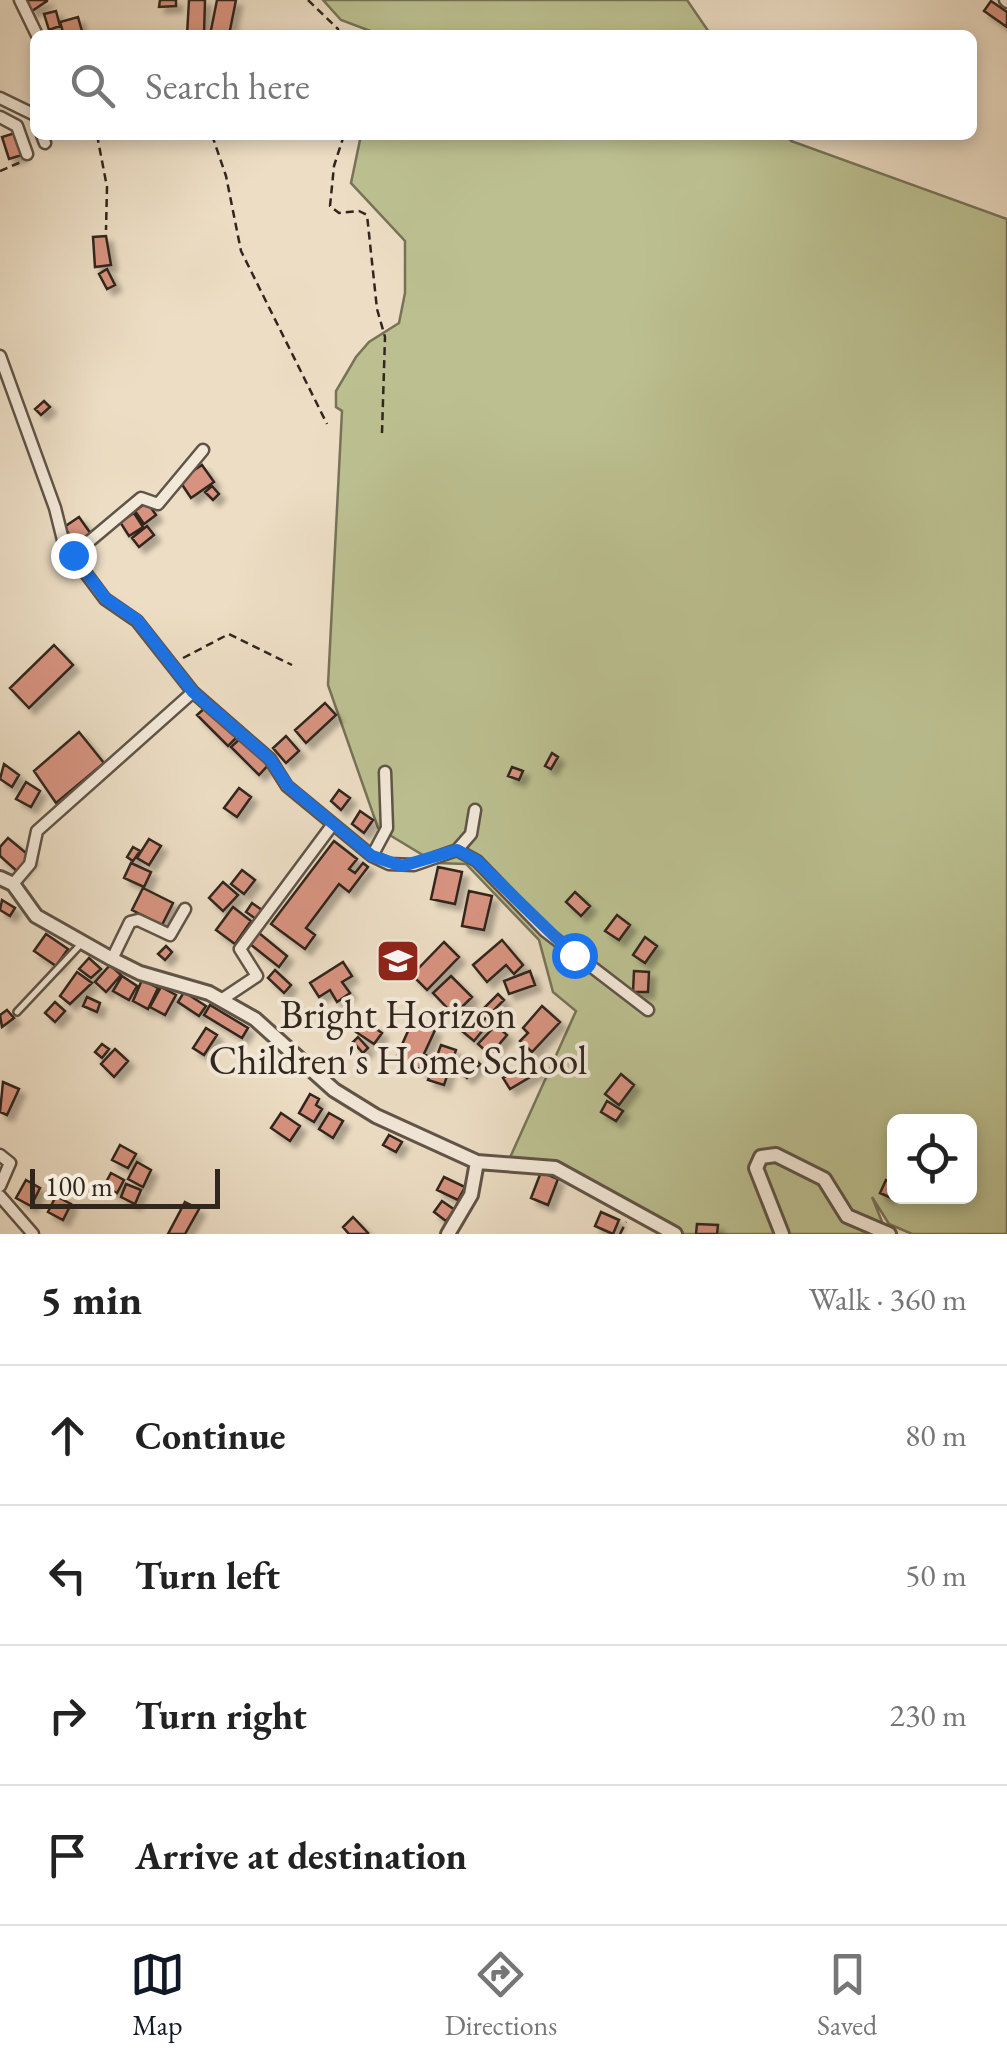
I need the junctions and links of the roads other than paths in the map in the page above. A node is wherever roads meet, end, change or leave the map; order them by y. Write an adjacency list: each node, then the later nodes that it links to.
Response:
1 (20, 0): 2 (street)
2 (35, 30)
3 (0, 98): 4 (street)
4 (30, 112)
5 (0, 116): 6 (street)
6 (27, 154)
7 (0, 356): 9 (street)
8 (203, 450): 9 (street)
9 (73, 555): 10 (street)
10 (193, 692): 13 (street); 16 (street)
11 (386, 772): 15 (street)
12 (475, 810): 14 (street)
13 (333, 824): 15 (street); 20 (street)
14 (457, 850): 15 (street); 21 (street)
15 (372, 856)
16 (6, 881): 18 (street)
17 (185, 910): 19 (street)
18 (83, 942): 19 (street); 22 (lane)
19 (112, 959): 20 (street)
20 (222, 1000): 24 (street)
21 (648, 1010)
22 (16, 1012)
23 (0, 1154): 25 (street)
24 (477, 1162): 28 (street); 29 (street)
25 (0, 1186)
26 (0, 1196): 27 (street)
27 (33, 1234)
28 (448, 1234)
29 (675, 1234)
30 (782, 1234): 31 (street)
31 (890, 1234)

